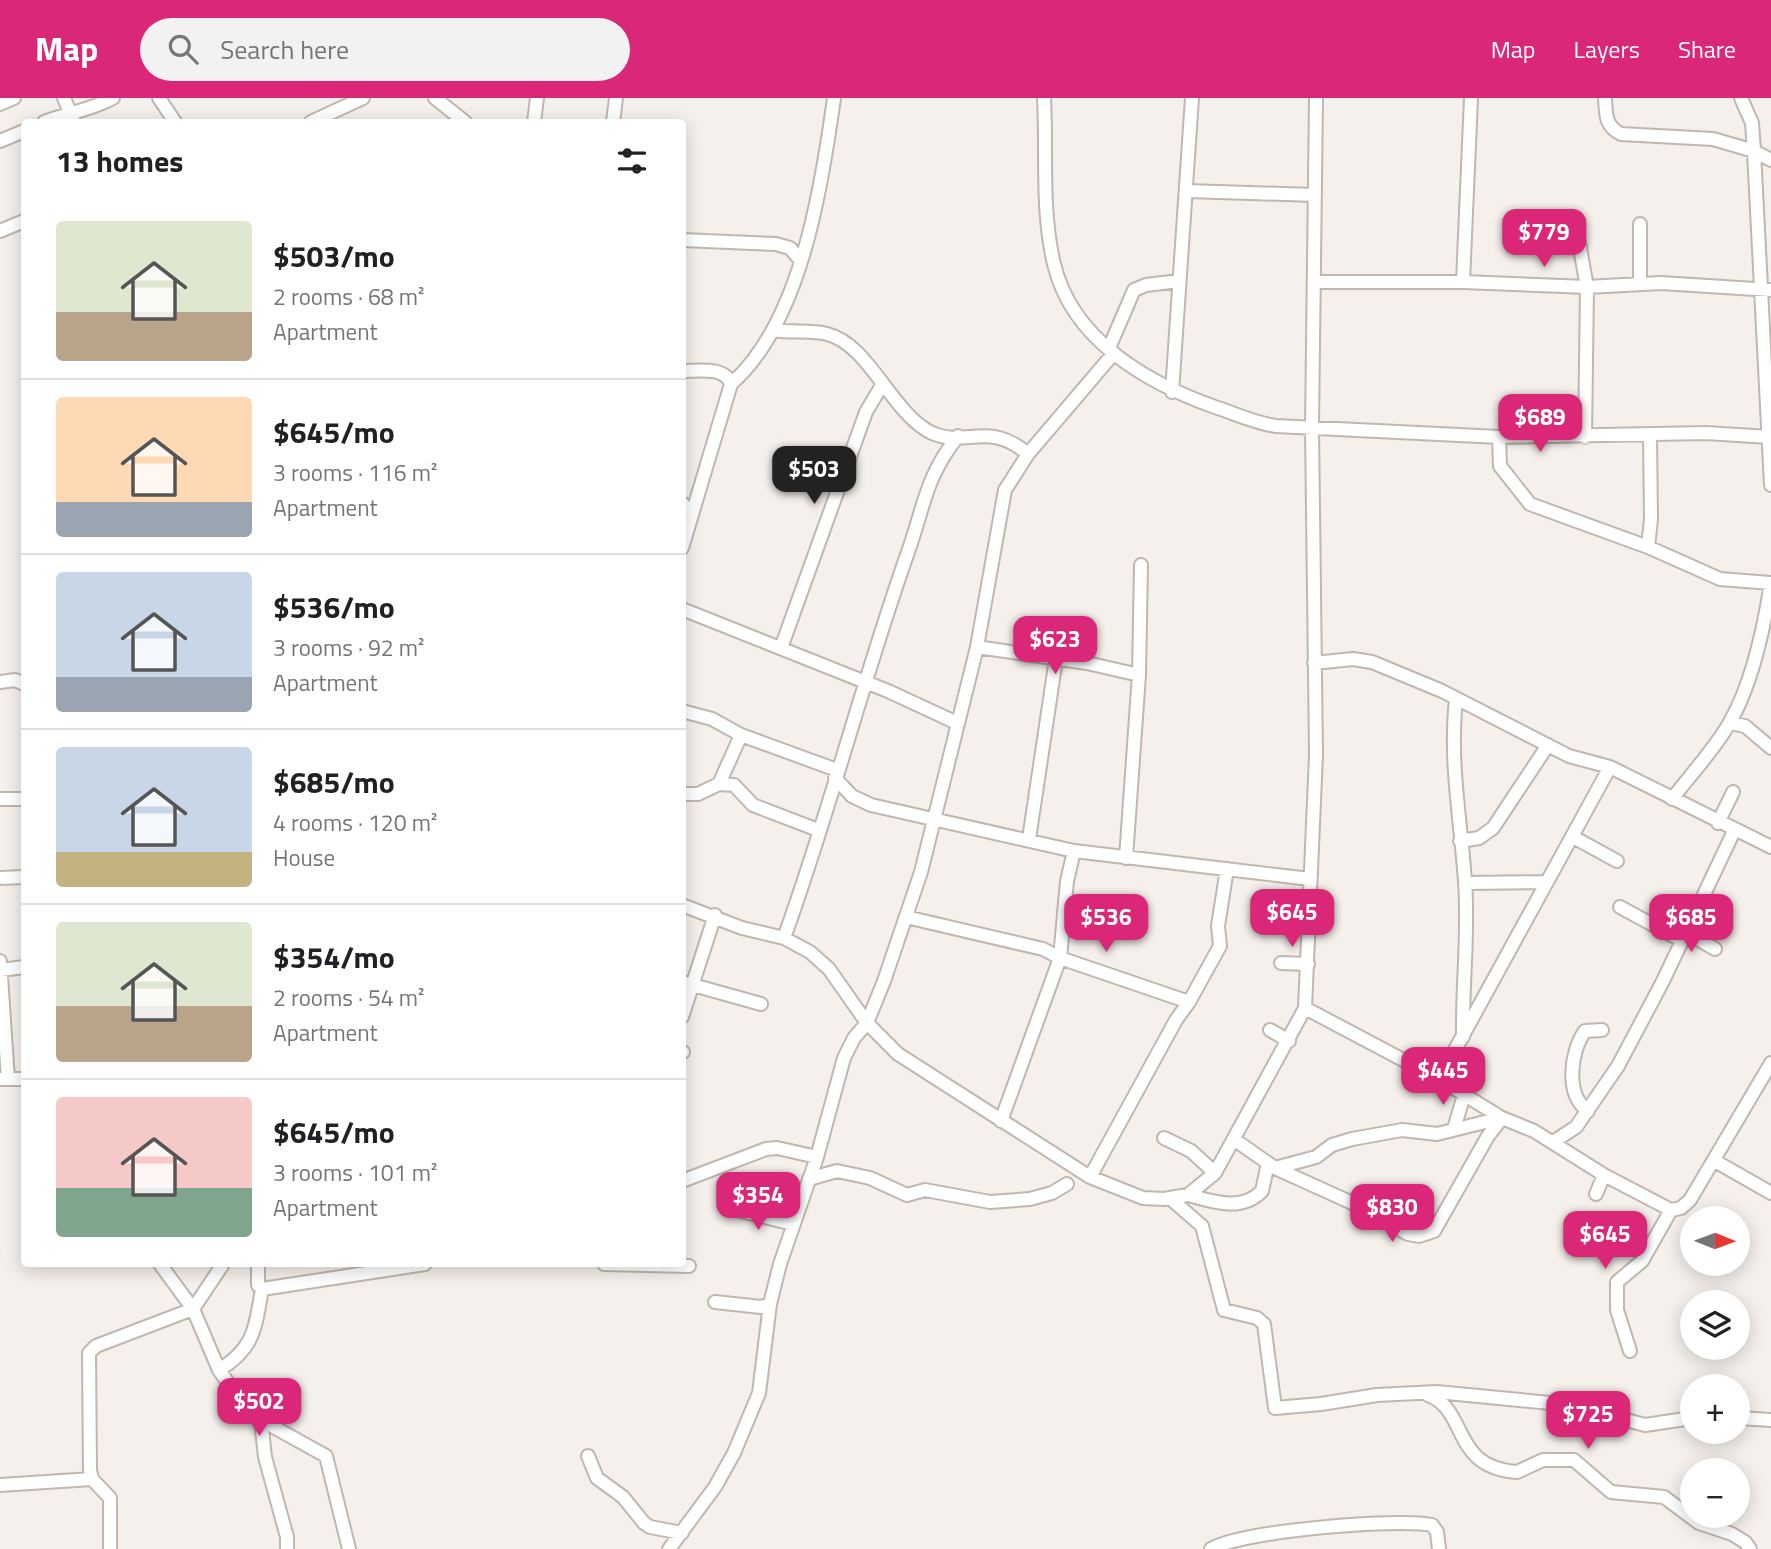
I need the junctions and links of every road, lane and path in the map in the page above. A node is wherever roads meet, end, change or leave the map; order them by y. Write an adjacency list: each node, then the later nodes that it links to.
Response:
1 (14, 98): 16 (street)
2 (64, 98): 17 (street)
3 (113, 98): 17 (street)
4 (159, 98): 19 (street)
5 (363, 98): 18 (street)
6 (435, 98): 20 (street)
7 (537, 98): 21 (street)
8 (616, 98): 22 (street)
9 (834, 98): 34 (street)
10 (1044, 98): 42 (street)
11 (1192, 98): 27 (street)
12 (1316, 98): 28 (street)
13 (1471, 98): 37 (street)
14 (1605, 98): 25 (street)
15 (1741, 98): 25 (street)
16 (0, 104)
17 (71, 117)
18 (328, 118)
19 (173, 119)
20 (461, 119)
21 (534, 119)
22 (613, 119)
23 (21, 132): 24 (street)
24 (0, 141)
25 (1754, 150): 26 (street); 40 (street)
26 (1771, 160)
27 (1187, 191): 28 (street); 35 (street)
28 (1315, 195): 36 (street)
29 (21, 222): 31 (street)
30 (1640, 224): 38 (street)
31 (0, 231)
32 (1578, 237): 39 (street)
33 (686, 240): 34 (street)
34 (801, 261): 41 (street)
35 (1180, 281): 42 (street); 46 (street)
36 (1316, 282): 37 (street); 47 (street)
37 (1463, 282): 39 (street)
38 (1640, 283): 39 (street); 40 (street)
39 (1587, 287): 51 (street)
40 (1765, 290): 52 (street)
41 (774, 330): 44 (street); 45 (street)
42 (1111, 350): 46 (street); 53 (street)
43 (686, 371): 44 (street)
44 (731, 384): 56 (street)
45 (882, 385): 49 (street); 62 (street)
46 (1172, 392): 47 (street)
47 (1312, 427): 50 (street); 64 (street)
48 (1650, 435): 51 (street); 52 (street); 58 (street)
49 (958, 436): 53 (street); 68 (street)
50 (1499, 437): 51 (street); 58 (street)
51 (1585, 437)
52 (1769, 437): 54 (street)
53 (1028, 454): 61 (street)
54 (1771, 485)
55 (686, 507): 56 (street)
56 (692, 513): 57 (street)
57 (686, 534)
58 (1648, 547): 72 (street)
59 (1141, 565): 65 (street)
60 (686, 611): 62 (street)
61 (977, 647): 63 (street); 71 (street)
62 (782, 648): 68 (street)
63 (1056, 659): 65 (street); 89 (street)
64 (1314, 663): 69 (street); 98 (street)
65 (1139, 675): 93 (street)
66 (0, 682): 67 (street)
67 (21, 683)
68 (866, 684): 71 (street); 77 (street)
69 (1456, 700): 74 (street); 90 (street)
70 (686, 712): 73 (street)
71 (957, 723): 84 (street)
72 (1730, 723): 75 (street); 83 (street)
73 (741, 735): 77 (street); 78 (street)
74 (1548, 745): 76 (street); 90 (street)
75 (1771, 748)
76 (1610, 767): 83 (street); 88 (street)
77 (836, 774): 84 (street); 86 (street)
78 (719, 784): 80 (street); 86 (street)
79 (1733, 792): 85 (street)
80 (686, 794)
81 (0, 799): 82 (street)
82 (21, 799)
83 (1672, 799): 85 (street)
84 (934, 821): 89 (street); 104 (street)
85 (1718, 823): 87 (street)
86 (818, 830): 106 (street)
87 (1734, 831): 91 (street); 105 (street)
88 (1573, 837): 94 (street); 99 (street)
89 (1029, 839): 92 (street)
90 (1460, 841): 100 (street)
91 (1771, 847)
92 (1074, 851): 93 (street); 108 (street)
93 (1126, 858): 95 (street)
94 (1617, 861)
95 (1227, 869): 98 (street); 115 (street)
96 (21, 877): 97 (street)
97 (0, 878)
98 (1310, 879): 111 (street)
99 (1545, 882): 100 (street); 121 (street)
100 (1466, 883): 121 (street)
101 (686, 906): 103 (street)
102 (1620, 907): 105 (street)
103 (715, 915): 106 (street); 114 (street)
104 (906, 917): 108 (street); 118 (street)
105 (1682, 935): 107 (street); 127 (street)
106 (784, 938): 118 (street)
107 (1715, 949)
108 (1060, 958): 115 (street); 128 (street)
109 (0, 961): 113 (street)
110 (1281, 963): 111 (street)
111 (1308, 964): 117 (street)
112 (21, 967): 113 (street)
113 (1, 970): 124 (street)
114 (688, 984): 116 (street)
115 (1189, 1002): 139 (street)
116 (761, 1004)
117 (1305, 1008): 122 (street); 125 (street)
118 (867, 1023): 128 (street); 134 (street)
119 (1270, 1030): 122 (street)
120 (1602, 1030): 127 (street)
121 (1464, 1038): 125 (street)
122 (1289, 1041): 132 (street)
123 (1771, 1063): 135 (street)
124 (4, 1079)
125 (1439, 1080): 126 (street)
126 (1464, 1095): 129 (street); 130 (street)
127 (1588, 1111): 133 (street)
128 (1001, 1121): 139 (street)
129 (1499, 1121): 130 (street); 133 (street); 136 (street)
130 (1454, 1129): 136 (street)
131 (1164, 1138): 137 (street)
132 (1235, 1140): 136 (street); 137 (street)
133 (1553, 1142): 138 (street)
134 (817, 1157): 140 (street); 141 (street)
135 (1715, 1161): 143 (street); 148 (street)
136 (1271, 1165): 145 (street)
137 (1215, 1173): 145 (street)
138 (1604, 1175): 144 (street); 148 (street)
139 (1090, 1177): 146 (street)
140 (686, 1179)
141 (809, 1179): 142 (street); 149 (street)
142 (1067, 1184)
143 (1771, 1193)
144 (1596, 1194)
145 (1188, 1195): 146 (street)
146 (1171, 1199): 162 (street)
147 (729, 1208): 149 (street)
148 (1671, 1210): 160 (street)
149 (793, 1224): 158 (street)
150 (686, 1266): 151 (street)
151 (689, 1266)
152 (162, 1267): 159 (street)
153 (221, 1267): 159 (street)
154 (258, 1267): 156 (street)
155 (405, 1267): 156 (street)
156 (262, 1289): 161 (street)
157 (715, 1302): 158 (street)
158 (770, 1304): 170 (street)
159 (193, 1309): 161 (street); 168 (street)
160 (1630, 1351)
161 (219, 1370): 164 (street)
162 (1421, 1392): 165 (street); 177 (street)
163 (1750, 1419): 166 (street)
164 (261, 1420): 172 (street); 173 (street)
165 (1680, 1420)
166 (1771, 1420)
167 (587, 1456): 170 (street)
168 (92, 1479): 169 (street); 171 (street)
169 (0, 1485)
170 (682, 1533): 174 (street)
171 (110, 1549)
172 (287, 1549)
173 (349, 1549)
174 (669, 1549)
175 (1211, 1549): 176 (street)
176 (1439, 1549)
177 (1750, 1549)

